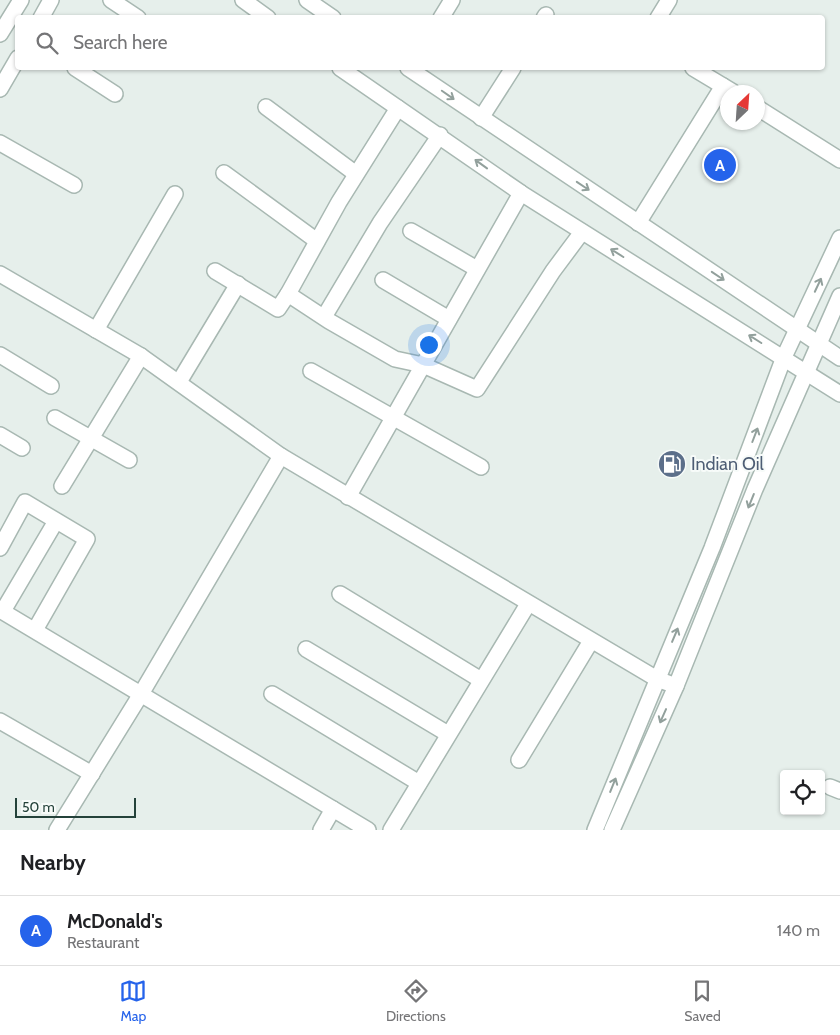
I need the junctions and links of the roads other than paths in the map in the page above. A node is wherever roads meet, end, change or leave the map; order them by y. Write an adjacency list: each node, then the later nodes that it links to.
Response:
1 (21, 0): 14 (street)
2 (51, 0): 8 (street)
3 (111, 0): 9 (street)
4 (243, 0): 10 (street)
5 (308, 0): 11 (street)
6 (452, 0): 12 (street)
7 (669, 0): 13 (street)
8 (43, 15)
9 (134, 15)
10 (264, 15)
11 (329, 15)
12 (443, 15)
13 (660, 15)
14 (0, 34)
15 (15, 63): 22 (street)
16 (79, 70): 23 (street)
17 (343, 70): 26 (street)
18 (411, 70): 28 (street, one-way to 28)
19 (512, 70): 28 (street)
20 (696, 70): 21 (street)
21 (721, 85)
22 (0, 89)
23 (115, 94)
24 (720, 101): 37 (street)
25 (266, 107): 33 (street)
26 (398, 108): 29 (street); 33 (street)
27 (765, 112): 31 (street)
28 (482, 118): 37 (street, one-way to 37)
29 (440, 135): 35 (street, one-way to 29); 49 (street)
30 (0, 143): 34 (street)
31 (840, 160)
32 (224, 173): 41 (street)
33 (356, 174): 41 (street)
34 (74, 185)
35 (520, 193): 39 (street); 42 (street)
36 (175, 194): 52 (street)
37 (638, 223): 51 (street, one-way to 51)
38 (411, 231): 42 (street)
39 (582, 232): 56 (street, one-way to 39); 58 (street)
40 (840, 238): 51 (street, one-way to 40)
41 (317, 241): 47 (street)
42 (477, 269): 50 (street)
43 (215, 271): 46 (street)
44 (0, 274): 52 (street)
45 (383, 280): 50 (street)
46 (238, 284): 47 (street); 61 (street)
47 (288, 294): 49 (street)
48 (840, 296): 53 (street)
49 (324, 317): 58 (street)
50 (449, 319): 58 (street)
51 (798, 329): 53 (street); 56 (street)
52 (96, 330): 55 (street)
53 (818, 343): 57 (street); 60 (street)
54 (0, 355): 62 (street)
55 (141, 356): 61 (street); 67 (street)
56 (784, 357): 60 (street); 82 (street, one-way to 56)
57 (840, 358)
58 (423, 364): 65 (street)
59 (312, 372): 65 (street)
60 (807, 372): 63 (street); 84 (street, one-way to 84)
61 (178, 382): 69 (street)
62 (51, 386)
63 (840, 394)
64 (55, 418): 67 (street)
65 (392, 418): 71 (street); 73 (street)
66 (0, 435): 68 (street)
67 (92, 437): 70 (street); 72 (street)
68 (22, 448)
69 (281, 456): 73 (street); 85 (street)
70 (129, 460)
71 (482, 467)
72 (62, 486)
73 (348, 497): 77 (street)
74 (56, 521): 75 (street); 78 (street); 79 (street)
75 (0, 548)
76 (340, 594): 83 (street)
77 (528, 604): 80 (street); 83 (street)
78 (2, 615): 79 (street)
79 (35, 630): 85 (street)
80 (591, 641): 82 (street); 89 (street)
81 (306, 649): 88 (street)
82 (656, 679): 84 (street); 97 (street, one-way to 82)
83 (481, 680): 88 (street)
84 (676, 686): 98 (street, one-way to 98)
85 (142, 694): 90 (street); 92 (street)
86 (272, 694): 91 (street)
87 (0, 721): 90 (street)
88 (448, 734): 91 (street)
89 (519, 760)
90 (92, 774): 93 (street)
91 (419, 783): 96 (street)
92 (333, 809): 94 (street); 95 (street)
93 (57, 830)
94 (321, 830)
95 (368, 830)
96 (391, 830)
97 (595, 830)
98 (612, 830)

